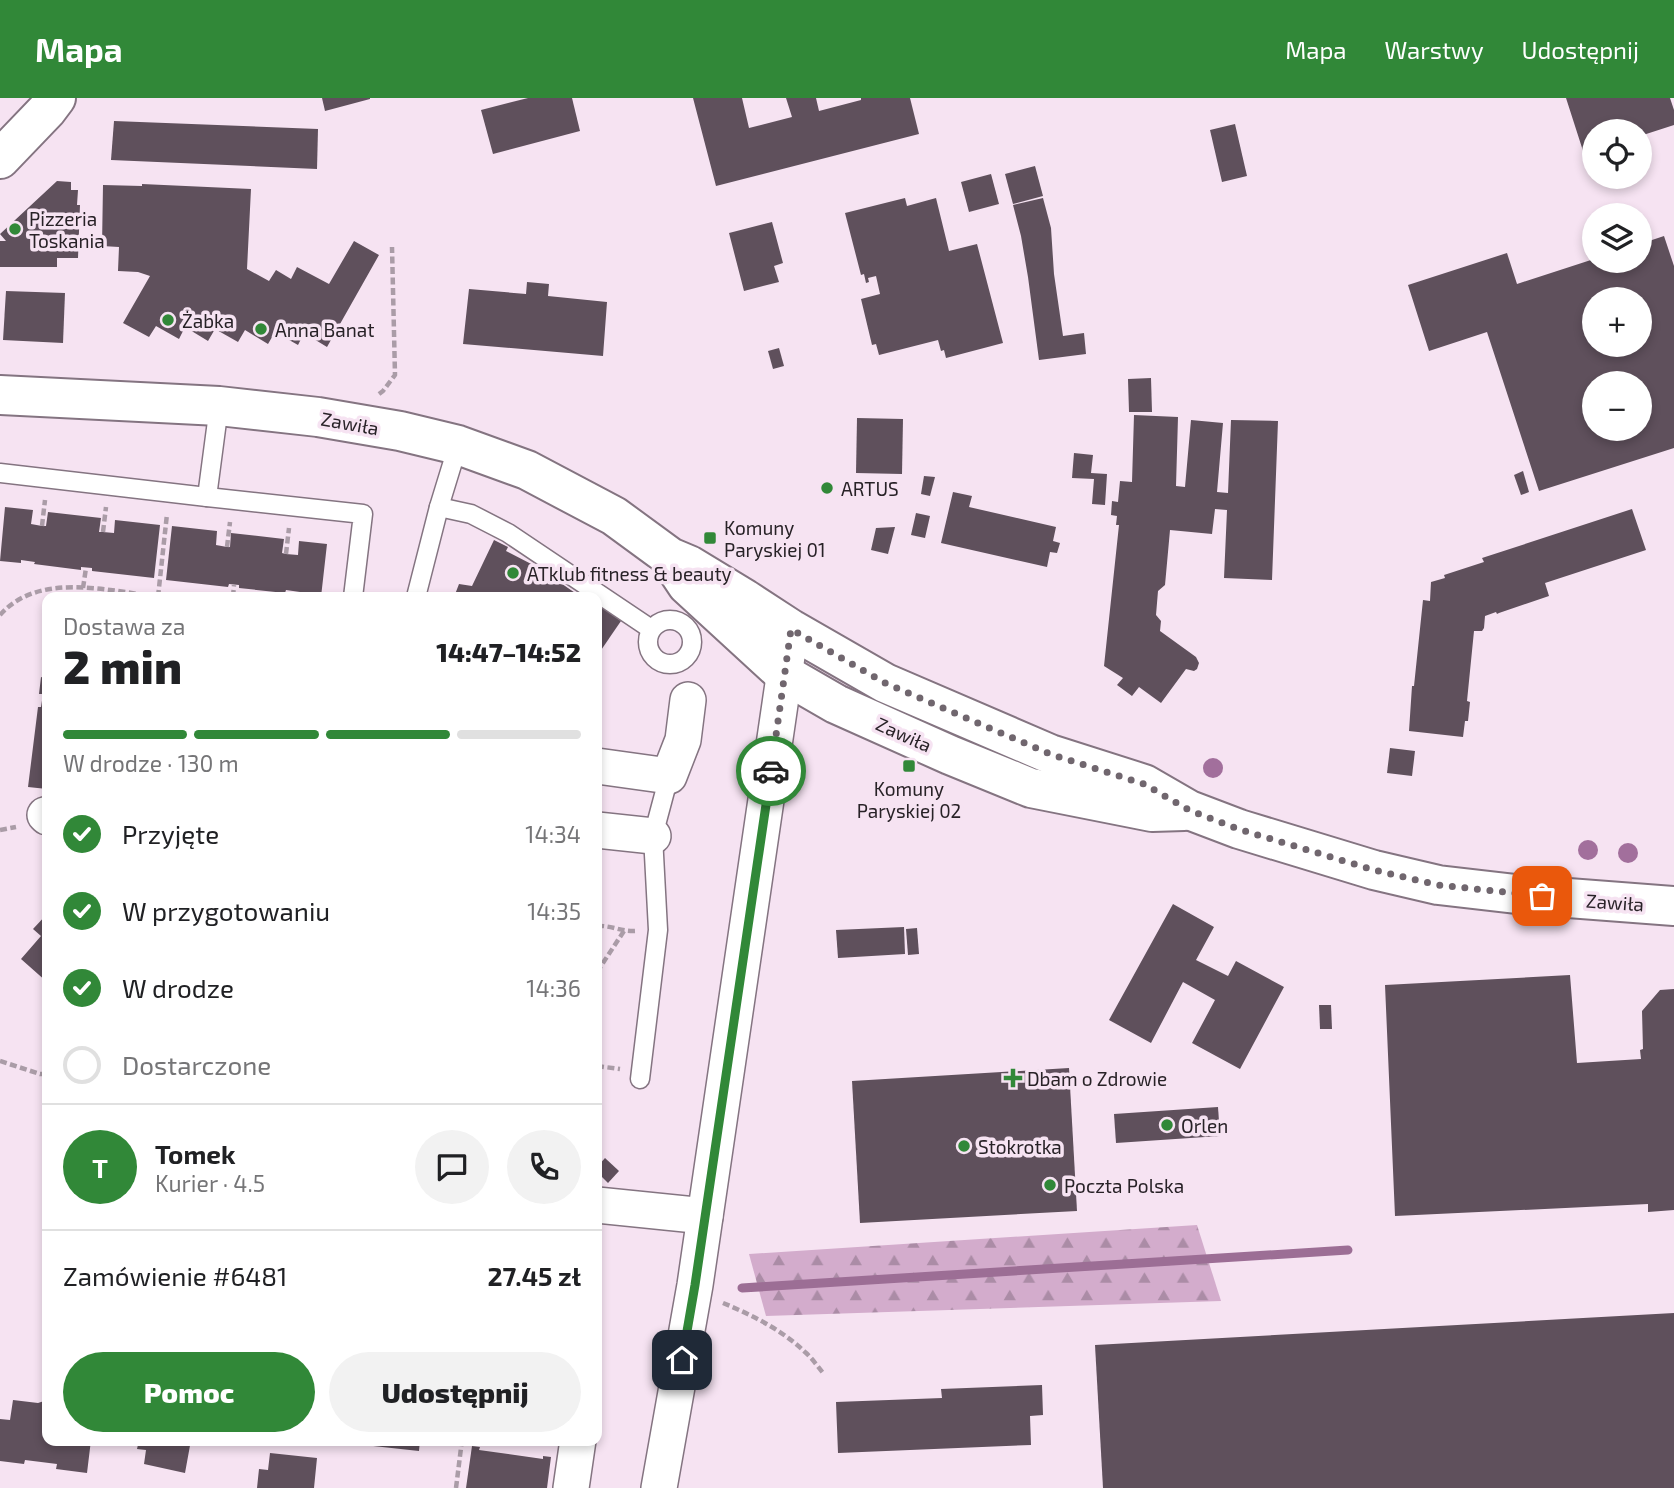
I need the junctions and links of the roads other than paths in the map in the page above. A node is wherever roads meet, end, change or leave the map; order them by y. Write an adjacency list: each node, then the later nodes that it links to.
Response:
1 (56, 98): 2 (street)
2 (0, 159)
3 (0, 395): 4 (street, Zawiła)
4 (219, 406): 5 (street, Zawiła); 7 (lane)
5 (458, 445): 8 (lane); 9 (street, Zawiła)
6 (0, 473): 7 (lane)
7 (208, 497): 10 (lane)
8 (439, 507): 11 (lane); 12 (lane)
9 (670, 557): 15 (street, Zawiła); 16 (street, Zawiła)
10 (354, 592)
11 (417, 592)
12 (596, 592)
13 (602, 596): 14 (lane)
14 (651, 629)
15 (791, 629): 16 (street); 20 (street, Zawiła)
16 (784, 674): 20 (street, Zawiła); 26 (street)
17 (688, 700): 19 (street)
18 (602, 767): 19 (street)
19 (669, 776): 22 (lane)
20 (1189, 810): 23 (street, Zawiła)
21 (602, 831): 22 (street)
22 (653, 836): 24 (lane)
23 (1674, 906)
24 (640, 1079)
25 (602, 1205): 26 (street)
26 (705, 1216): 29 (street)
27 (577, 1446): 28 (street)
28 (571, 1488)
29 (659, 1488)

